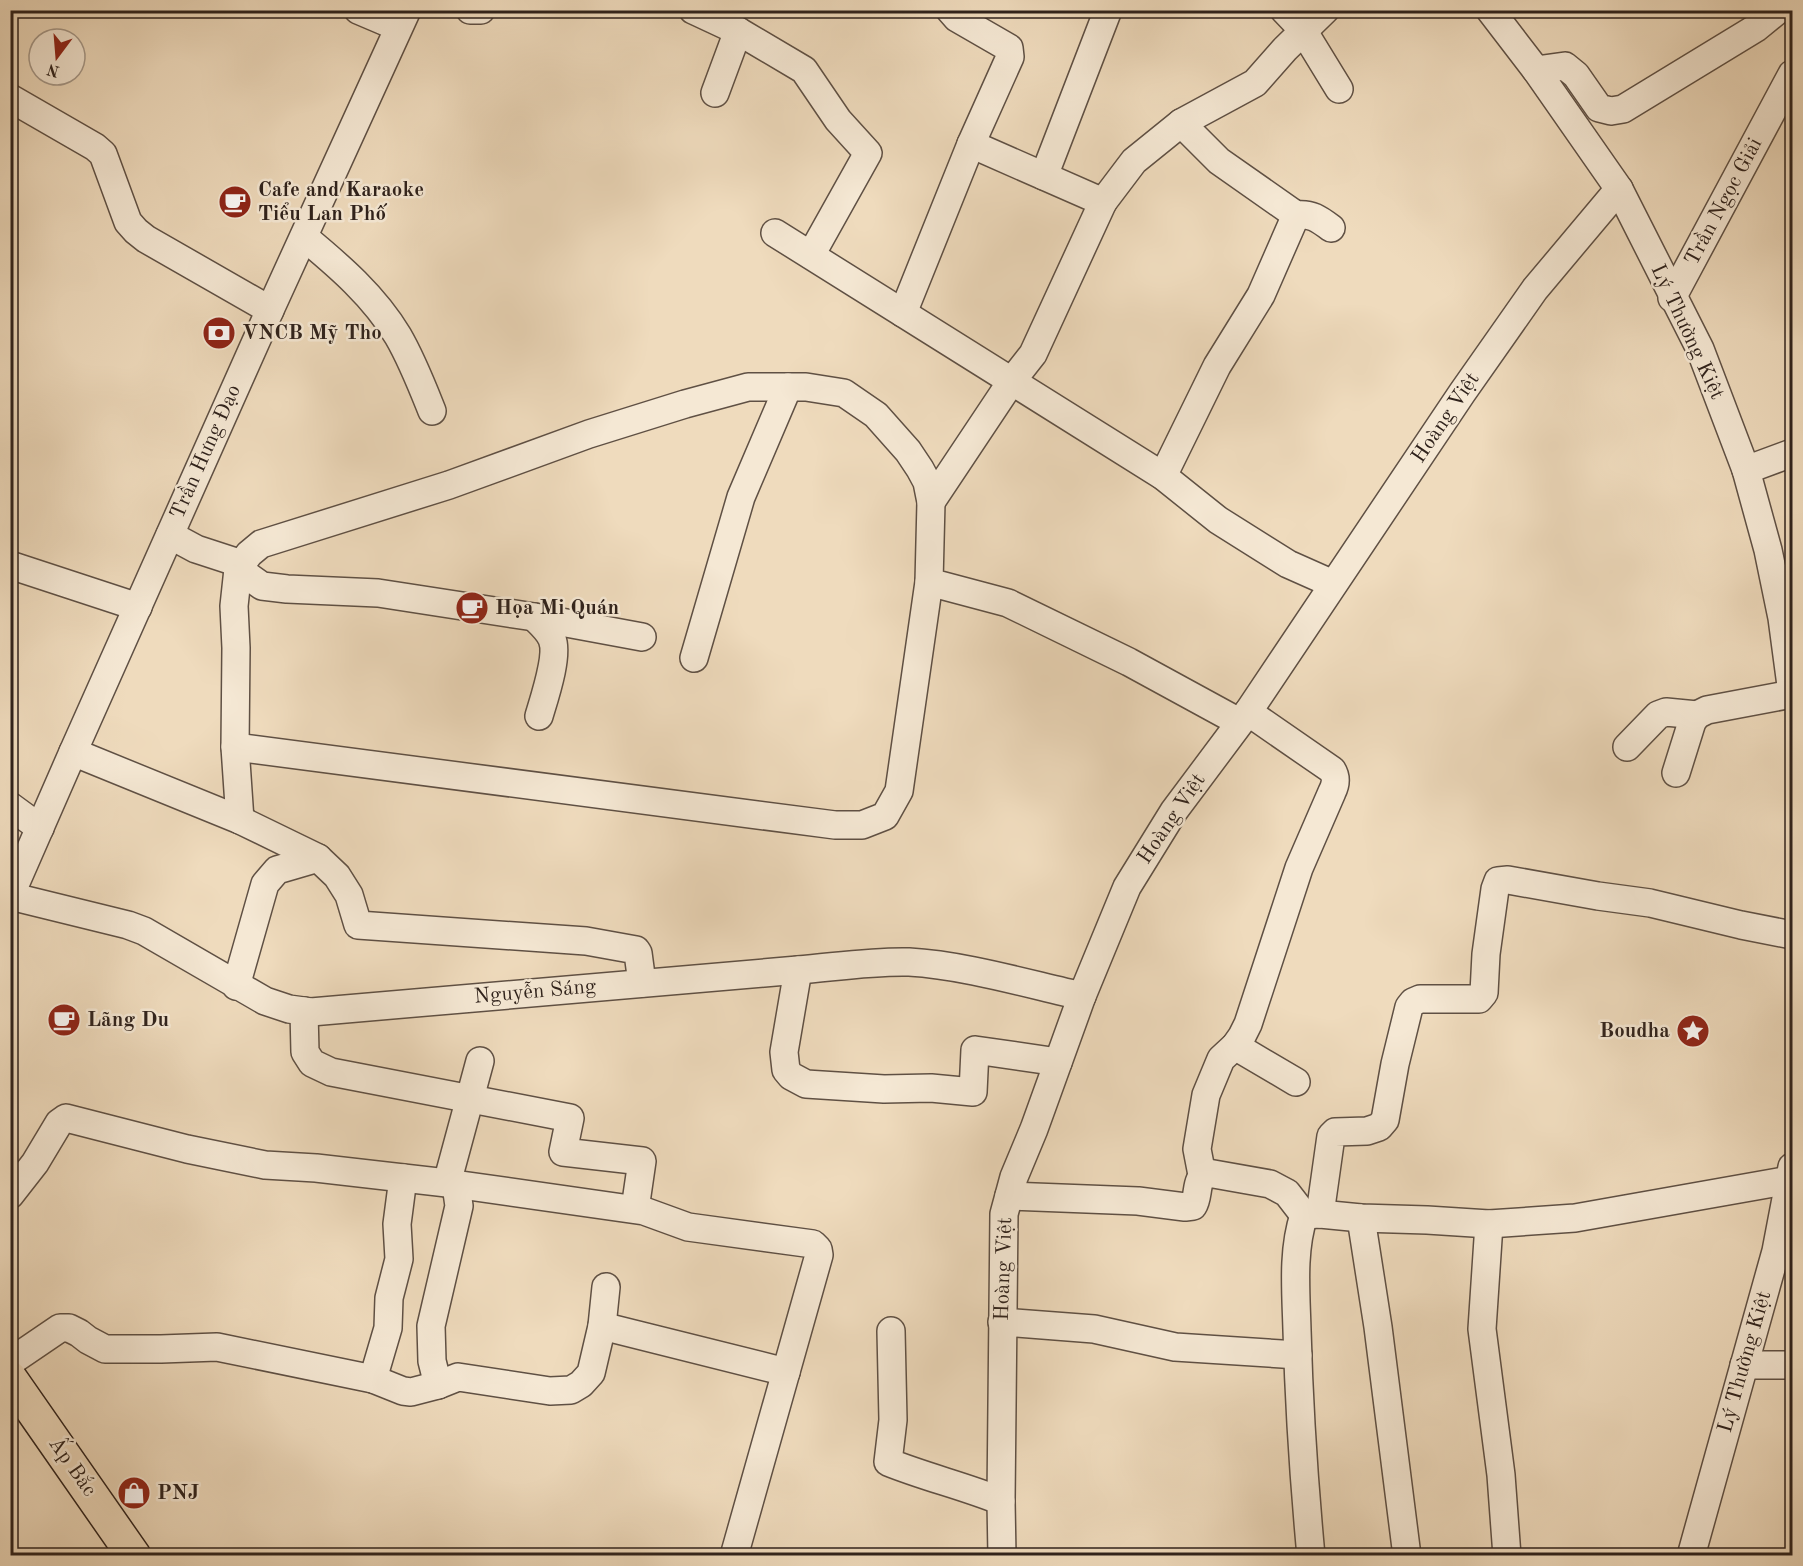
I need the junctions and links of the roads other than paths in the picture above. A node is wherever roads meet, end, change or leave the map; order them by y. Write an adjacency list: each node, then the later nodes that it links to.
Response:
1 (358, 10): 11 (street)
2 (470, 10): 3 (street)
3 (481, 10)
4 (693, 10): 12 (street)
5 (950, 10): 20 (street)
6 (1108, 10): 21 (street)
7 (1284, 10): 13 (street)
8 (1325, 10): 13 (street)
9 (1490, 10): 14 (street, Lý Thường Kiệt)
10 (1778, 10): 14 (street)
11 (402, 19): 27 (street, Trần Hưng Đạo)
12 (738, 31): 17 (street); 28 (street)
13 (1302, 33): 16 (street); 19 (street)
14 (1536, 70): 22 (street, Lý Thường Kiệt)
15 (1792, 74): 29 (street, Trần Ngọc Giải)
16 (1339, 89)
17 (715, 93)
18 (10, 98): 30 (street)
19 (1181, 123): 23 (street); 24 (street)
20 (971, 144): 21 (street); 31 (street)
21 (1044, 177): 23 (street)
22 (1619, 189): 29 (street, Lý Thường Kiệt); 43 (street, Hoàng Việt)
23 (1103, 202): 32 (street)
24 (1296, 215): 25 (street); 37 (street)
25 (1331, 228)
26 (775, 232): 28 (street)
27 (303, 237): 30 (street, Trần Hưng Đạo); 34 (street)
28 (811, 255): 31 (street)
29 (1672, 298): 36 (street, Lý Thường Kiệt)
30 (270, 310): 39 (street, Trần Hưng Đạo)
31 (903, 313): 32 (street)
32 (1011, 382): 37 (street); 38 (street)
33 (788, 387): 38 (street); 41 (street); 48 (street)
34 (432, 411)
35 (1792, 453): 36 (street)
36 (1746, 470): 46 (street, Lý Thường Kiệt)
37 (1163, 476): 43 (street)
38 (931, 502): 42 (street)
39 (170, 535): 41 (street); 44 (street, Trần Hưng Đạo)
40 (10, 565): 44 (street)
41 (240, 566): 45 (street); 53 (street)
42 (929, 582): 52 (street); 53 (street)
43 (1333, 584): 52 (street, Hoàng Việt)
44 (138, 607): 55 (street, Trần Hưng Đạo)
45 (534, 616): 47 (street); 50 (street)
46 (1787, 617): 49 (street, Lý Thường Kiệt)
47 (642, 637)
48 (694, 658)
49 (1792, 693): 51 (street)
50 (539, 716)
51 (1697, 716): 54 (street); 56 (street)
52 (1244, 717): 66 (street, Hoàng Việt); 68 (street)
53 (235, 747): 58 (street)
54 (1627, 747)
55 (73, 752): 58 (street); 59 (street, Trần Hưng Đạo)
56 (1676, 773)
57 (10, 806): 59 (street)
58 (240, 819): 60 (street)
59 (40, 828): 61 (street, Trần Hưng Đạo)
60 (318, 858): 64 (street); 65 (street)
61 (13, 883): 65 (street, Nguyễn Sáng)
62 (1792, 935): 80 (street)
63 (798, 970): 64 (street, Nguyễn Sáng); 66 (street, Nguyễn Sáng); 70 (street)
64 (642, 983): 67 (street, Nguyễn Sáng)
65 (236, 986): 67 (street, Nguyễn Sáng)
66 (1082, 996): 70 (street, Hoàng Việt)
67 (304, 1011): 72 (street)
68 (1235, 1046): 71 (street); 74 (street)
69 (480, 1060): 72 (street)
70 (1058, 1062): 78 (street, Hoàng Việt)
71 (1296, 1082)
72 (470, 1099): 76 (street); 79 (street)
73 (1791, 1174): 82 (street); 89 (street, Lý Thường Kiệt)
74 (1202, 1175): 78 (street); 80 (street)
75 (403, 1178): 76 (street); 77 (street); 93 (street)
76 (451, 1184): 79 (street); 94 (street)
77 (10, 1195)
78 (1009, 1196): 84 (street, Hoàng Việt)
79 (635, 1209): 91 (street)
80 (1312, 1215): 81 (street); 87 (street)
81 (1361, 1218): 82 (street); 100 (street)
82 (1489, 1224): 101 (street)
83 (606, 1287): 85 (street)
84 (1002, 1322): 87 (street); 95 (street, Hoàng Việt)
85 (602, 1326): 91 (street); 94 (street)
86 (891, 1330): 95 (street)
87 (1298, 1355): 96 (street)
88 (10, 1362): 93 (street)
89 (1744, 1365): 90 (street); 102 (street, Lý Thường Kiệt)
90 (1792, 1365)
91 (786, 1372): 98 (street)
92 (10, 1378): 97 (main road, Ấp Bắc)
93 (373, 1379): 94 (street)
94 (438, 1385)
95 (1001, 1501): 99 (street, Hoàng Việt)
96 (1307, 1555)
97 (134, 1556)
98 (734, 1556)
99 (1002, 1556)
100 (1407, 1556)
101 (1507, 1556)
102 (1691, 1556)

